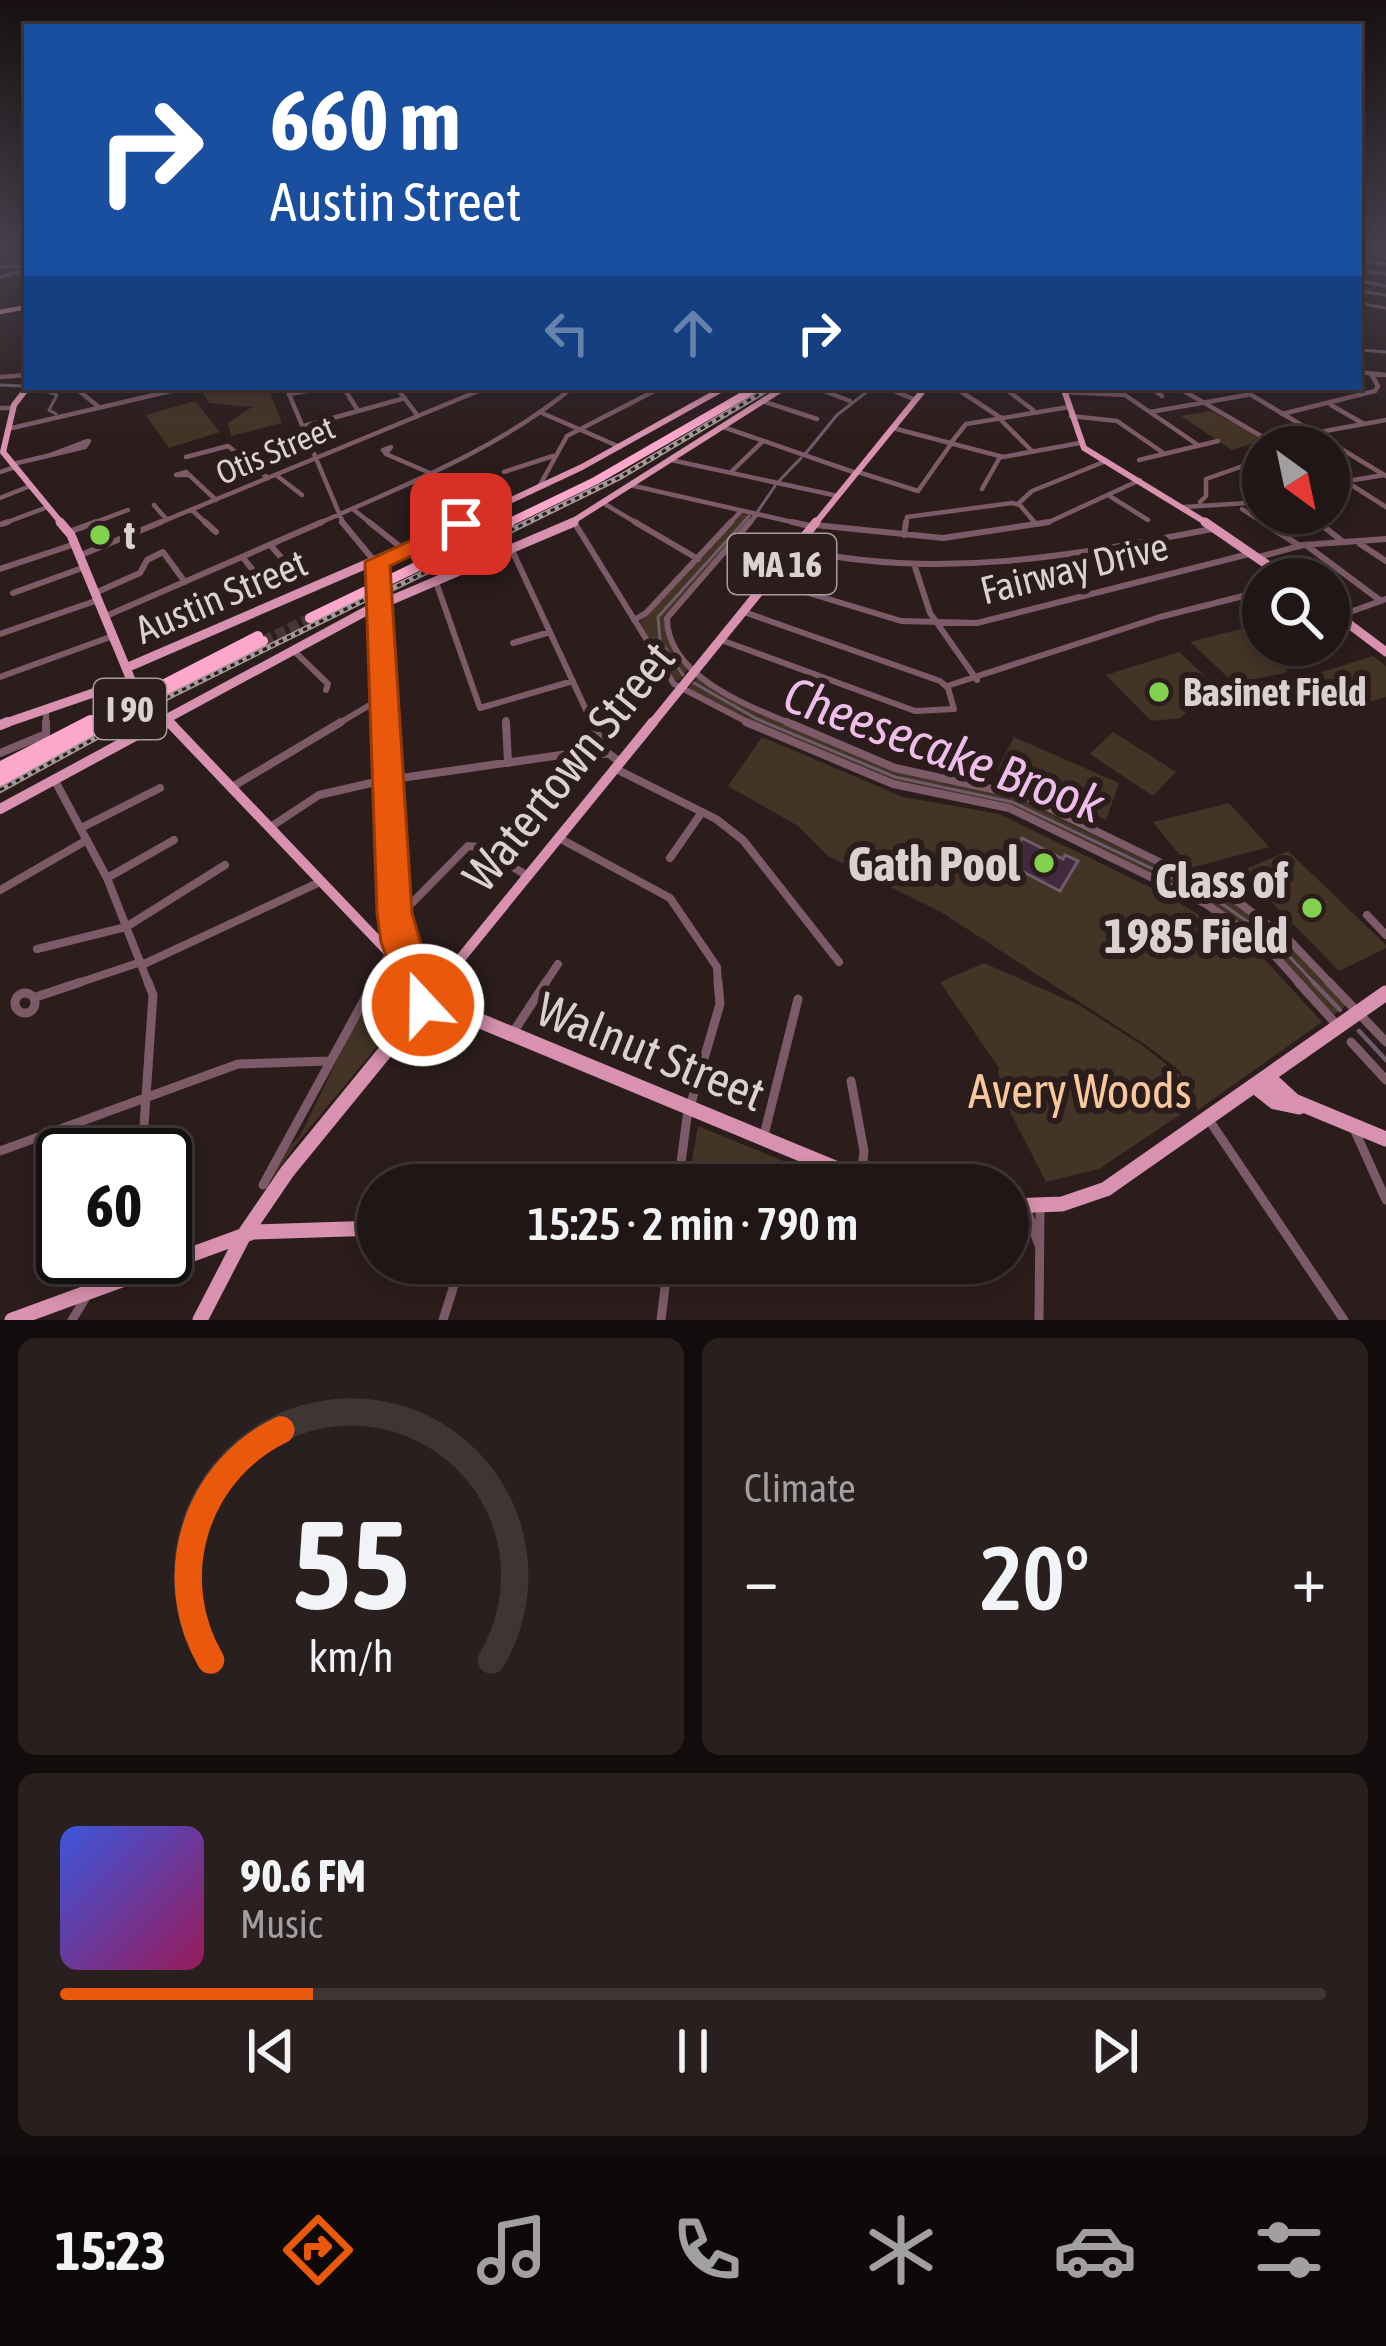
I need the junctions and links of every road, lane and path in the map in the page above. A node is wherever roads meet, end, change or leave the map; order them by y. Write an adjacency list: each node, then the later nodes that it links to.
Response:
1 (1362, 373): 2 (street)
2 (1371, 374): 3 (street); 36 (street)
3 (1386, 375)
4 (26, 390): 37 (main road)
5 (78, 390): 38 (street)
6 (175, 390): 38 (street)
7 (345, 390): 40 (street)
8 (398, 390): 30 (street)
9 (481, 390): 46 (street, Otis Street)
10 (569, 390): 44 (street)
11 (656, 390): 58 (street)
12 (710, 390): 31 (street)
13 (721, 390): 31 (main road, Austin Street)
14 (743, 390): 15 (highway)
15 (753, 390)
16 (780, 390): 34 (main road)
17 (822, 390): 32 (street)
18 (891, 390): 33 (street)
19 (924, 390): 33 (main road, Watertown Street / MA 16)
20 (958, 390): 47 (street)
21 (1007, 390): 42 (street)
22 (1064, 390): 41 (main road)
23 (1154, 390): 29 (street)
24 (1182, 390): 35 (street)
25 (1243, 390): 28 (street)
26 (288, 391): 51 (street)
27 (1120, 391): 43 (street)
28 (1250, 394): 35 (street); 45 (street)
29 (1162, 396)
30 (404, 398): 40 (street); 46 (street)
31 (703, 400): 66 (main road, Austin Street)
32 (850, 400)
33 (916, 400): 57 (main road, Watertown Street / MA 16)
34 (762, 401): 48 (street); 52 (main road)
35 (1202, 403): 43 (street); 53 (street)
36 (1331, 405): 45 (street); 50 (street)
37 (13, 407): 39 (street); 56 (main road)
38 (99, 407): 56 (street)
39 (0, 408)
40 (357, 410): 51 (street)
41 (1070, 411): 42 (street); 63 (main road); 68 (street)
42 (1036, 412): 47 (street)
43 (1150, 412): 65 (street)
44 (542, 413): 58 (street); 85 (street)
45 (1282, 414): 54 (street)
46 (418, 416): 76 (street, Otis Street)
47 (1000, 418): 64 (street); 67 (street)
48 (817, 419)
49 (1386, 420): 50 (street)
50 (1367, 423): 55 (street); 59 (street)
51 (302, 426): 76 (street)
52 (720, 426): 61 (street); 75 (main road)
53 (1243, 426)
54 (1303, 426)
55 (1350, 426)
56 (12, 428): 60 (main road, Walnut Street)
57 (892, 428): 64 (street); 83 (main road, Watertown Street / MA 16)
58 (579, 430): 66 (street); 71 (street)
59 (1386, 431)
60 (2, 440): 80 (main road, Walnut Street)
61 (763, 441): 83 (street); 84 (street)
62 (1217, 441): 65 (street)
63 (1080, 442): 67 (street); 77 (main road)
64 (950, 444): 73 (street); 83 (street)
65 (1198, 445): 68 (street)
66 (620, 447): 94 (main road, Austin Street)
67 (1033, 452): 73 (street)
68 (1162, 452): 78 (street)
69 (1350, 454): 88 (street)
70 (385, 455): 85 (street)
71 (554, 456): 82 (street); 94 (street)
72 (186, 457): 89 (street)
73 (1000, 457): 96 (street)
74 (48, 458): 74 (street); 80 (street)
75 (668, 458): 84 (street); 92 (main road)
76 (315, 459): 87 (street, Otis Street); 118 (street)
77 (1106, 460): 90 (main road); 107 (street)
78 (1139, 460)
79 (1242, 466): 97 (street)
80 (16, 467): 81 (street); 95 (main road, Walnut Street)
81 (0, 472)
82 (504, 472)
83 (857, 472): 100 (main road, Watertown Street / MA 16)
84 (731, 473): 100 (street)
85 (429, 474): 105 (street); 115 (street)
86 (189, 475): 102 (street)
87 (276, 475): 89 (street, Otis Street); 98 (street)
88 (1385, 475): 91 (street)
89 (268, 478): 102 (street, Otis Street)
90 (1140, 480): 99 (street); 111 (main road)
91 (1350, 481)
92 (627, 484): 106 (main road); 116 (street)
93 (1350, 484): 112 (street)
94 (541, 485): 138 (main road, Austin Street)
95 (30, 486): 101 (street); 110 (main road, Walnut Street)
96 (982, 489)
97 (1206, 491): 103 (street); 104 (street)
98 (302, 495)
99 (1108, 495): 120 (street); 123 (street)
100 (838, 496): 124 (main road, Watertown Street / MA 16)
101 (0, 498)
102 (216, 500): 114 (street, Otis Street)
103 (1200, 502): 104 (street); 111 (street)
104 (1225, 502): 109 (street)
105 (455, 503)
106 (602, 503): 121 (main road); 143 (street)
107 (1018, 504): 123 (street); 129 (street)
108 (154, 505): 119 (street)
109 (1240, 506): 134 (street)
110 (48, 507): 122 (street); 126 (main road, Walnut Street)
111 (1184, 507): 125 (main road)
112 (1386, 507)
113 (128, 510): 126 (street)
114 (192, 510): 119 (street, Otis Street); 127 (street)
115 (354, 510): 118 (street); 138 (street)
116 (741, 511): 117 (street); 143 (street)
117 (757, 514): 124 (street); 173 (street)
118 (338, 518): 135 (street); 145 (street)
119 (167, 520): 140 (street, Otis Street)
120 (1148, 520)
121 (574, 522): 136 (main road); 162 (street)
122 (2, 524)
123 (1036, 524): 129 (street)
124 (814, 526): 129 (street); 137 (main road, Watertown Street / MA 16)
125 (1215, 528): 139 (main road); 147 (street)
126 (69, 532): 133 (main road, Walnut Street)
127 (216, 532)
128 (1333, 534): 132 (street)
129 (904, 535)
130 (1386, 539): 131 (street, Fairway Drive)
131 (1357, 541): 132 (street, Fairway Drive); 144 (street)
132 (1343, 542): 134 (street, Fairway Drive)
133 (75, 544): 140 (main road, Walnut Street); 148 (street)
134 (1303, 546): 139 (street, Fairway Drive); 158 (street)
135 (272, 547): 142 (street); 149 (street)
136 (511, 548): 151 (main road); 165 (street)
137 (795, 549): 147 (street); 152 (main road, Watertown Street / MA 16)
138 (404, 550): 145 (main road, Austin Street)
139 (1256, 555): 141 (main road); 163 (street, Fairway Drive)
140 (80, 556): 146 (main road, Walnut Street)
141 (1260, 558)
142 (244, 559): 150 (street); 153 (street)
143 (698, 559): 162 (street)
144 (1386, 561)
145 (379, 566): 157 (street, bridge); 172 (main road, Austin Street)
146 (85, 567): 154 (street); 155 (main road, Walnut Street)
147 (914, 567): 163 (street)
148 (0, 569)
149 (293, 571)
150 (259, 578)
151 (434, 579): 157 (main road); 177 (street)
152 (769, 581): 160 (main road, Watertown Street / MA 16); 163 (street, Fairway Drive)
153 (185, 582): 155 (street); 161 (street)
154 (13, 593)
155 (97, 596): 161 (main road, Walnut Street); 166 (street)
156 (1242, 596): 175 (street)
157 (382, 600): 170 (main road); 182 (street)
158 (1383, 600): 159 (street)
159 (1350, 609)
160 (744, 612): 168 (main road, Watertown Street / MA 16); 178 (street)
161 (106, 616): 167 (main road, Walnut Street)
162 (634, 620): 179 (street)
163 (938, 624): 175 (street)
164 (1350, 625): 171 (main road)
165 (550, 632): 169 (street); 177 (street)
166 (0, 634)
167 (112, 636): 172 (main road, Walnut Street); 174 (street)
168 (721, 639): 173 (main road, Watertown Street / MA 16); 178 (street)
169 (513, 643)
170 (293, 650): 181 (street); 184 (main road)
171 (1386, 652)
172 (126, 668): 176 (main road, Walnut Street); 180 (main road, Walnut Street)
173 (694, 672): 179 (main road, Watertown Street / MA 16); 224 (street)
174 (0, 677)
175 (977, 680): 178 (street)
176 (128, 681): 180 (main road, Walnut Street); 183 (main road)
177 (573, 681): 188 (street)
178 (947, 686)
179 (682, 688): 190 (main road, Watertown Street / MA 16); 225 (street)
180 (141, 690): 184 (main road, Walnut Street, bridge)
181 (326, 690)
182 (386, 696): 194 (street); 196 (street)
183 (46, 709): 186 (main road); 187 (street)
184 (166, 719): 193 (main road); 196 (main road, Walnut Street)
185 (506, 720): 189 (street)
186 (0, 725)
187 (0, 753)
188 (607, 754): 189 (street); 190 (street)
189 (508, 763): 194 (street)
190 (618, 765): 198 (street); 201 (main road, Watertown Street / MA 16)
191 (0, 770): 192 (highway, I 90)
192 (0, 779)
193 (54, 779): 197 (main road); 199 (street)
194 (389, 780): 200 (street); 211 (street)
195 (160, 788): 199 (street)
196 (232, 788): 200 (main road, Walnut Street)
197 (0, 809)
198 (702, 812): 204 (street); 216 (street)
199 (81, 828): 202 (street)
200 (268, 828): 208 (main road, Walnut Street)
201 (559, 838): 206 (main road, Watertown Street / MA 16); 234 (street)
202 (87, 840): 207 (street); 209 (street)
203 (174, 840): 207 (street)
204 (670, 858)
205 (225, 866): 212 (street)
206 (528, 876): 211 (street); 222 (main road, Watertown Street / MA 16)
207 (107, 878): 212 (street)
208 (320, 882): 215 (main road, Walnut Street); 217 (street)
209 (0, 890)
210 (1367, 915): 213 (street)
211 (395, 917): 215 (street); 219 (street)
212 (126, 927): 214 (street); 217 (street)
213 (1386, 935)
214 (38, 949)
215 (384, 949): 219 (main road, Walnut Street); 229 (street)
216 (839, 962)
217 (141, 964): 221 (street); 233 (street)
218 (558, 964): 226 (street)
219 (415, 982): 222 (main road, Walnut Street)
220 (1386, 993): 224 (main road)
221 (37, 997)
222 (430, 997): 226 (main road, Walnut Street); 249 (main road, Watertown Street / MA 16)
223 (798, 999): 238 (street)
224 (1359, 1012): 225 (main road); 228 (street)
225 (1339, 1027): 232 (main road)
226 (511, 1037): 234 (main road, Walnut Street)
227 (1351, 1042): 230 (street)
228 (1386, 1042)
229 (329, 1061): 233 (street); 244 (street)
230 (1386, 1080)
231 (851, 1081): 243 (street)
232 (1262, 1083): 235 (main road); 236 (main road)
233 (146, 1098): 237 (street); 240 (street)
234 (689, 1108): 238 (main road, Walnut Street); 241 (street)
235 (1209, 1120): 247 (main road); 261 (street)
236 (1354, 1126): 239 (main road); 245 (street)
237 (144, 1128)
238 (763, 1138): 242 (main road, Walnut Street)
239 (1386, 1139)
240 (0, 1151)
241 (681, 1164)
242 (821, 1164)
243 (864, 1164)
244 (263, 1185)
245 (1386, 1200)
246 (1029, 1206): 247 (main road)
247 (1033, 1206): 260 (street)
248 (357, 1229): 249 (main road)
249 (244, 1235): 250 (main road); 257 (main road, Watertown Street / MA 16)
250 (192, 1250)
251 (103, 1284): 254 (main road)
252 (454, 1284): 258 (street)
253 (666, 1284): 259 (street)
254 (90, 1291): 255 (main road); 256 (street)
255 (12, 1320)
256 (72, 1320)
257 (200, 1320)
258 (443, 1320)
259 (662, 1320)
260 (1039, 1320)
261 (1344, 1320)

